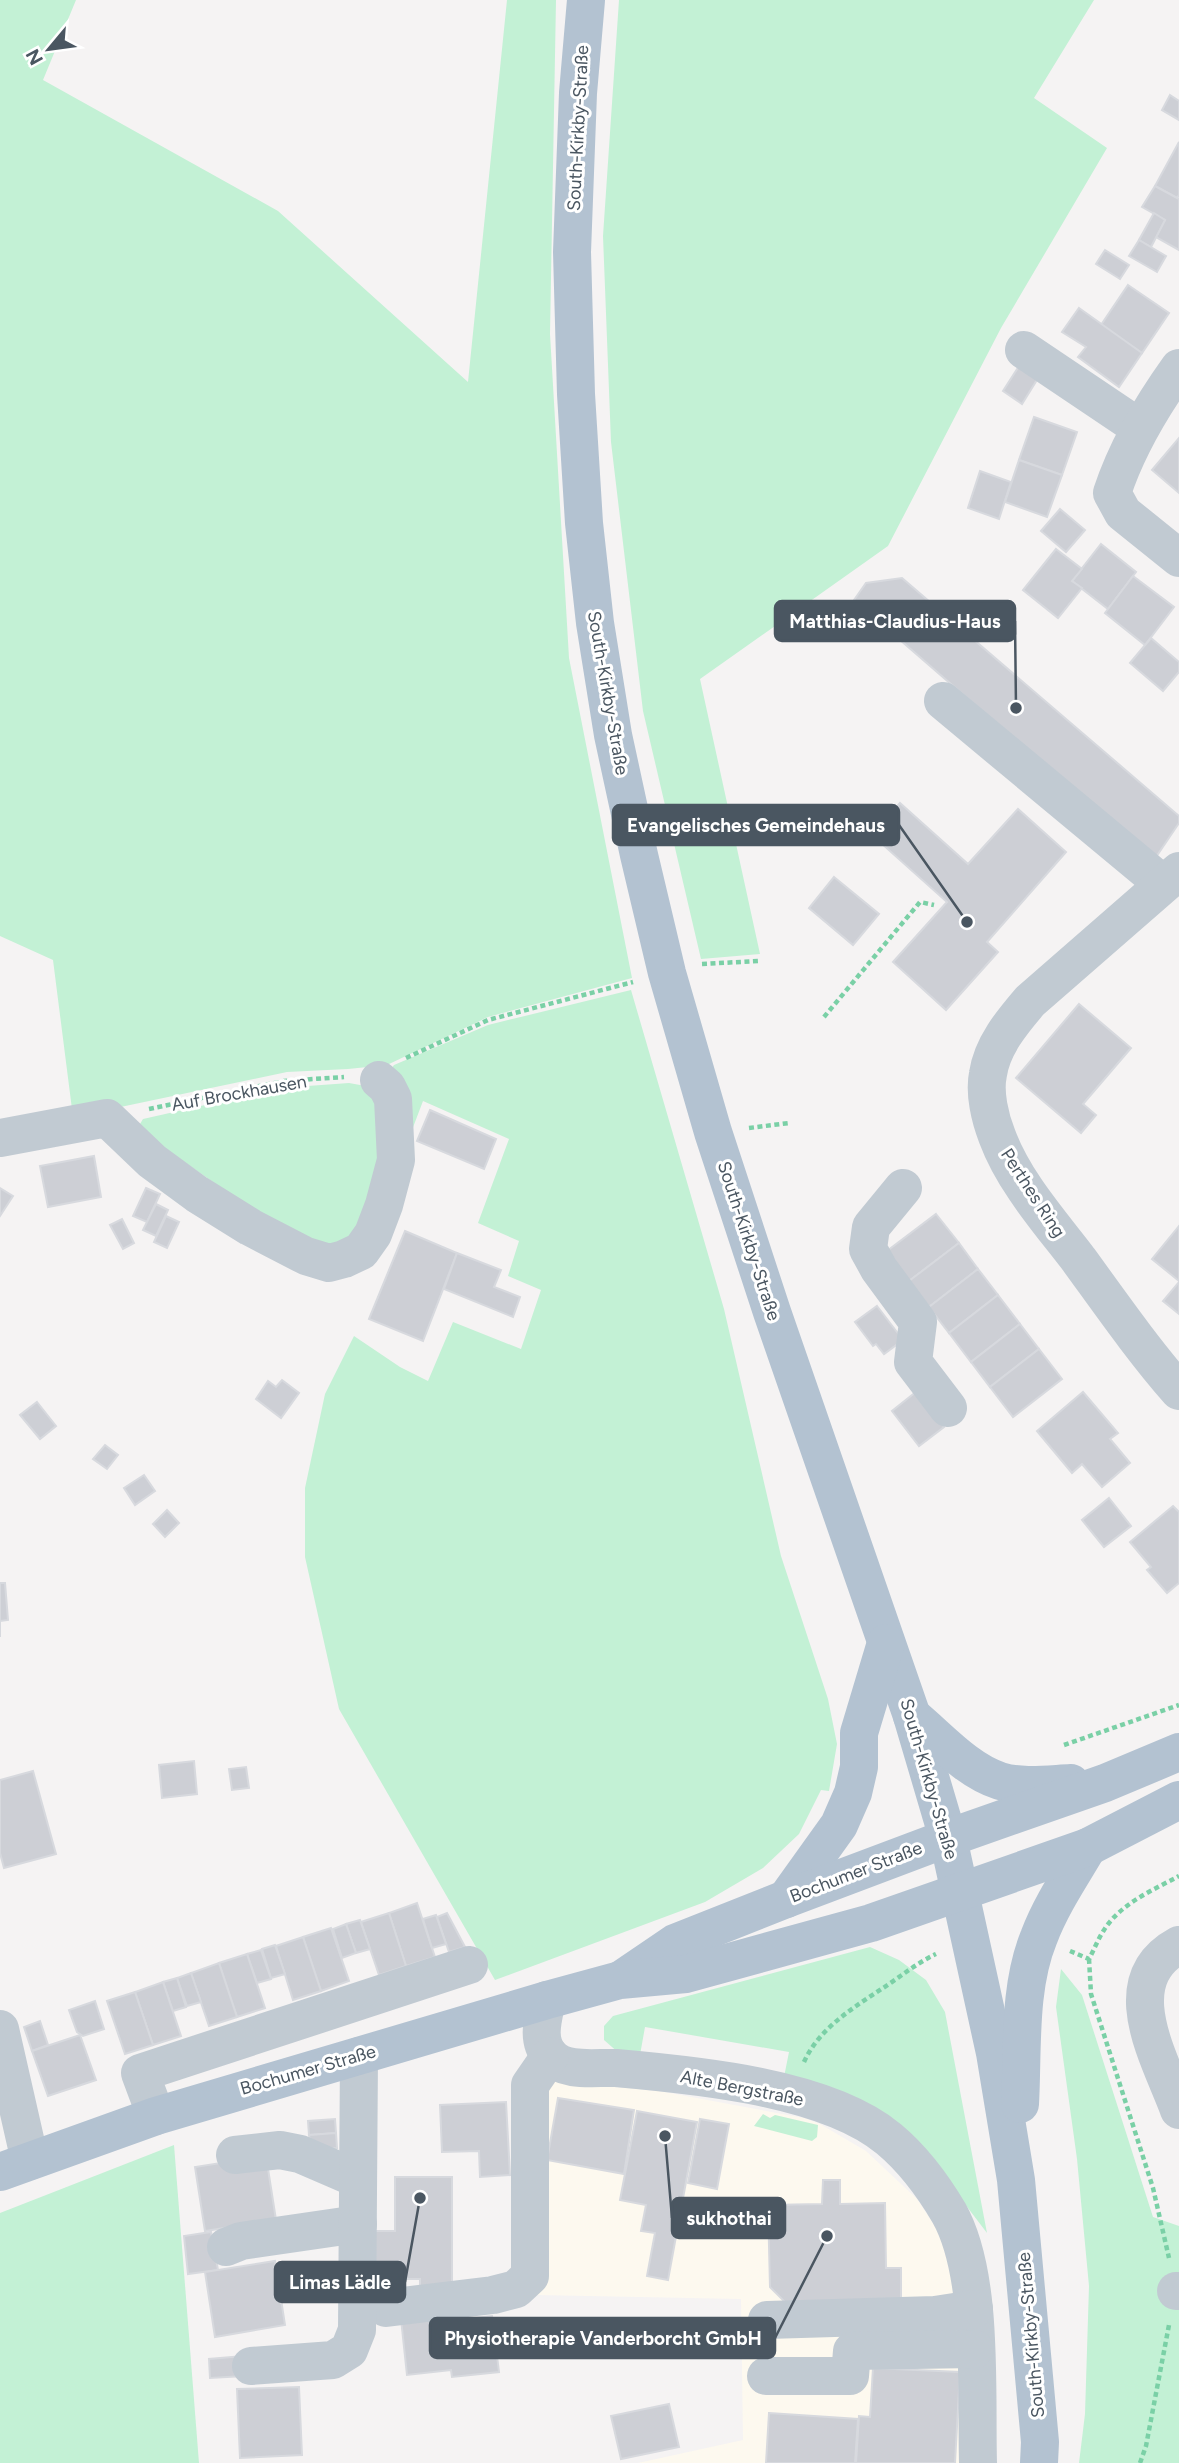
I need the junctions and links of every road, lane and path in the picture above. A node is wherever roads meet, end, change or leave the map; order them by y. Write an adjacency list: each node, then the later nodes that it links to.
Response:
1 (586, 0): 10 (main road, South-Kirkby-Straße)
2 (1024, 350): 4 (street)
3 (1179, 368): 4 (street)
4 (1140, 428): 5 (street)
5 (1179, 558)
6 (943, 701): 7 (street)
7 (1171, 878): 16 (street, Perthes Ring)
8 (934, 905): 11 (path)
9 (758, 961): 10 (path)
10 (667, 973): 12 (path); 18 (main road, South-Kirkby-Straße)
11 (824, 1017)
12 (379, 1080): 13 (path, Auf Brockhausen); 13 (street)
13 (107, 1118): 14 (street)
14 (0, 1138)
15 (903, 1188): 17 (street)
16 (1179, 1391)
17 (948, 1408)
18 (886, 1643): 20 (main road, South-Kirkby-Straße); 29 (main road)
19 (1179, 1705): 21 (path)
20 (912, 1716): 23 (main road); 25 (main road, South-Kirkby-Straße)
21 (1057, 1748)
22 (1179, 1752): 23 (main road, Bochumer Straße)
23 (1105, 1783): 25 (main road, Bochumer Straße)
24 (1179, 1800): 26 (main road, Bochumer Straße)
25 (948, 1838): 28 (main road, South-Kirkby-Straße); 29 (main road, Bochumer Straße)
26 (1088, 1846): 28 (main road, Bochumer Straße); 46 (main road)
27 (1179, 1876): 32 (path)
28 (961, 1893): 35 (main road, Bochumer Straße); 46 (main road, South-Kirkby-Straße)
29 (786, 1899): 35 (main road, Bochumer Straße)
30 (1179, 1945): 41 (street)
31 (1060, 1947): 32 (path)
32 (1089, 1959): 49 (path)
33 (918, 1962): 40 (path)
34 (469, 1965): 42 (street)
35 (620, 1980): 36 (main road, Bochumer Straße)
36 (547, 2000): 38 (main road, Bochumer Straße); 39 (street)
37 (0, 2029): 44 (street)
38 (359, 2056): 42 (main road, Bochumer Straße); 45 (street)
39 (550, 2056): 40 (street, Alte Bergstraße); 50 (street)
40 (790, 2095): 51 (street, Alte Bergstraße)
41 (1179, 2110)
42 (156, 2116): 44 (main road, Bochumer Straße)
43 (235, 2155): 45 (street)
44 (15, 2167)
45 (358, 2179): 47 (street)
46 (1016, 2180): 57 (main road, South-Kirkby-Straße)
47 (358, 2224): 48 (street); 54 (street)
48 (226, 2247)
49 (1178, 2291): 58 (path)
50 (386, 2308)
51 (974, 2309): 52 (street); 53 (street, Alte Bergstraße)
52 (767, 2319)
53 (975, 2349): 55 (street); 56 (street, Alte Bergstraße)
54 (251, 2366)
55 (766, 2376)
56 (978, 2463)
57 (1039, 2463)
58 (1140, 2463)

